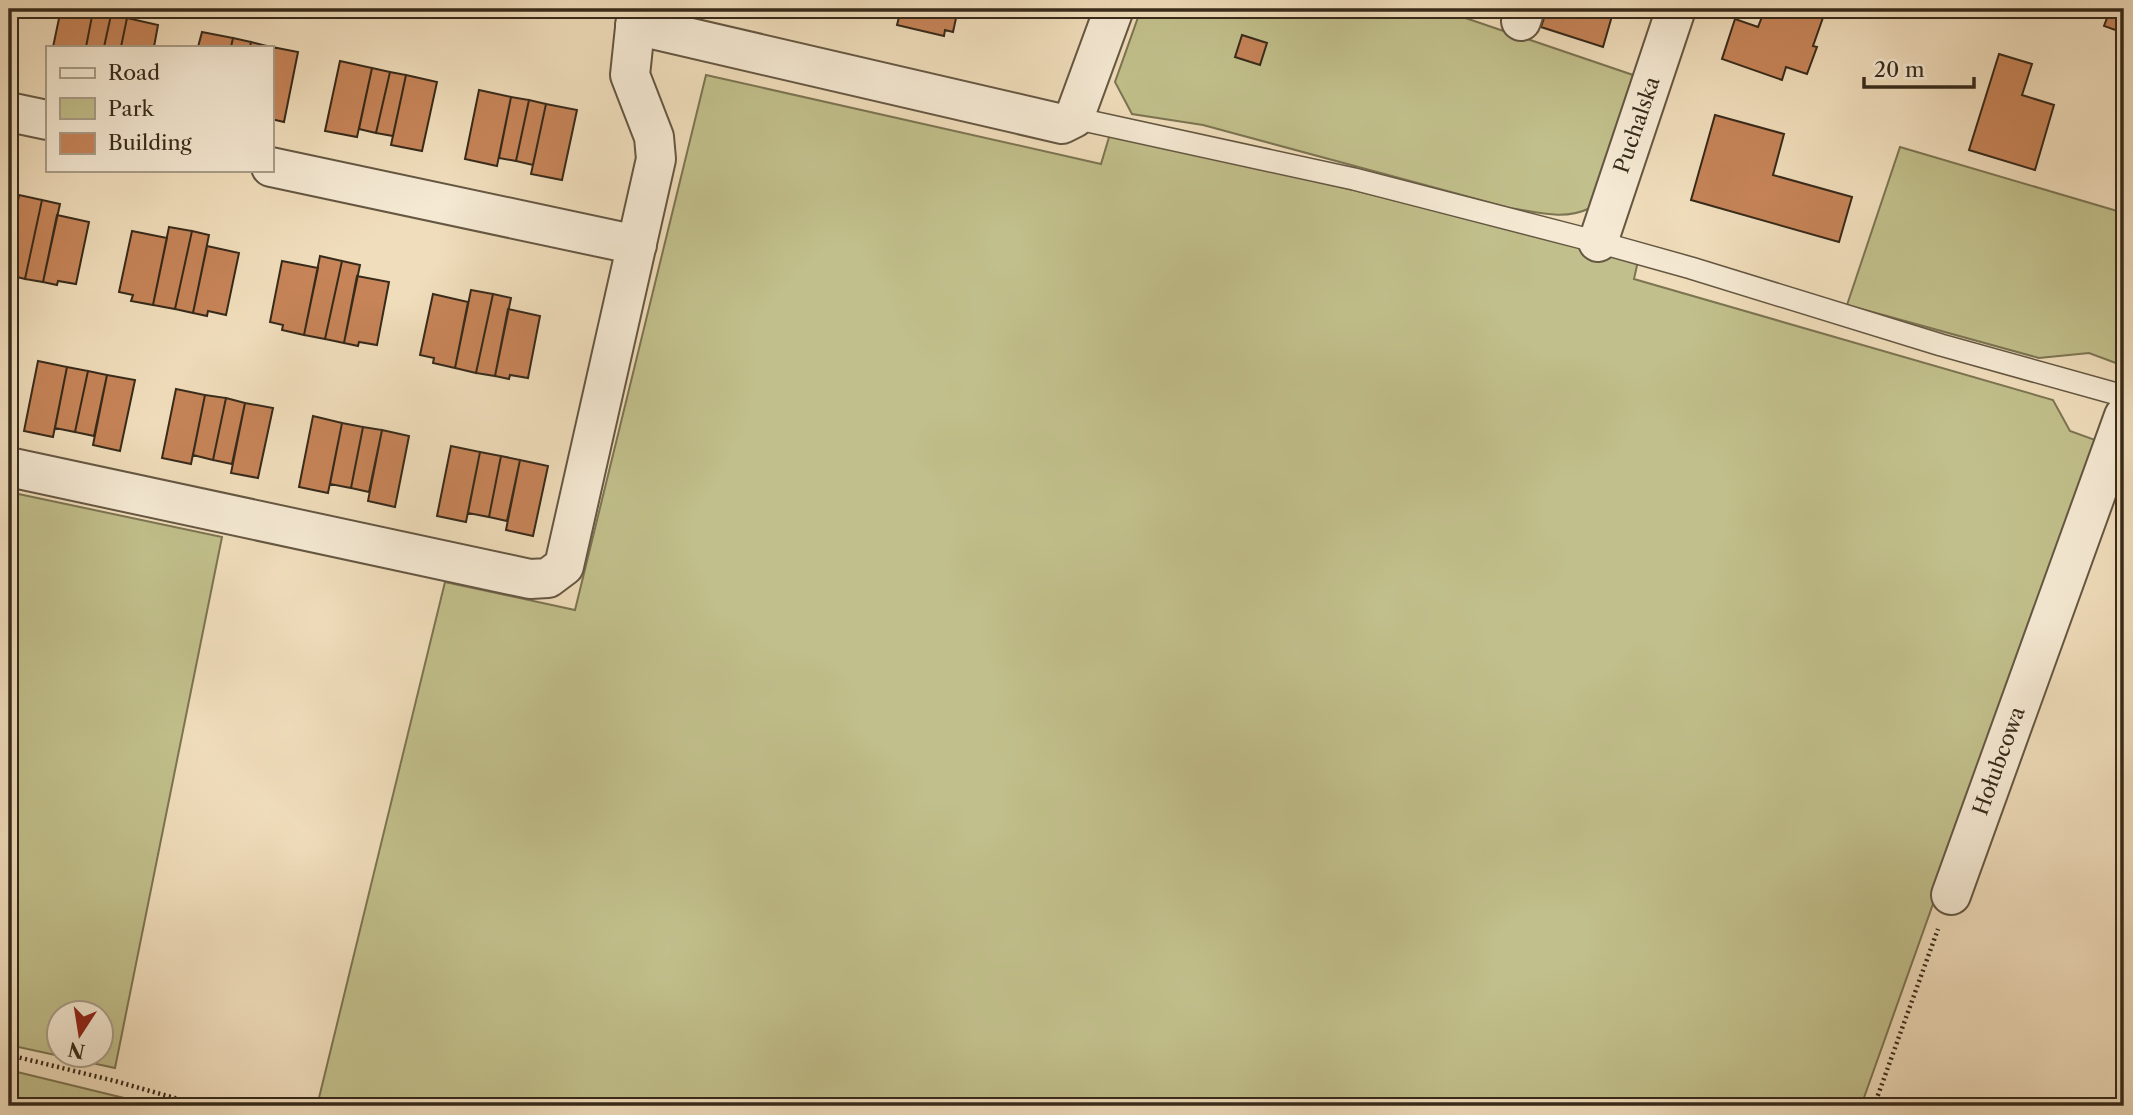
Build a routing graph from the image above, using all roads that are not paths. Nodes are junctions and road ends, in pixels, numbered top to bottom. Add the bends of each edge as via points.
1 (1114, 9) edge
2 (1676, 9) edge
3 (636, 17) edge
4 (9, 111) edge
5 (1074, 118) junction
6 (46, 120) edge
7 (273, 167) edge
8 (1598, 242) junction
9 (637, 245) junction
10 (2124, 396) edge
11 (2124, 416) edge
12 (9, 467) edge
13 (1951, 895) road end

1 - 5 street
2 - 8 street, Puchalska
3 - 5 street via 1055,123
3 - 9 street via 631,75 654,137 656,159
4 - 6 street
5 - 8 lane via 1354,179
7 - 9 street
8 - 10 lane
9 - 12 street via 564,566 548,579 530,579
11 - 13 street, Hołubcowa

